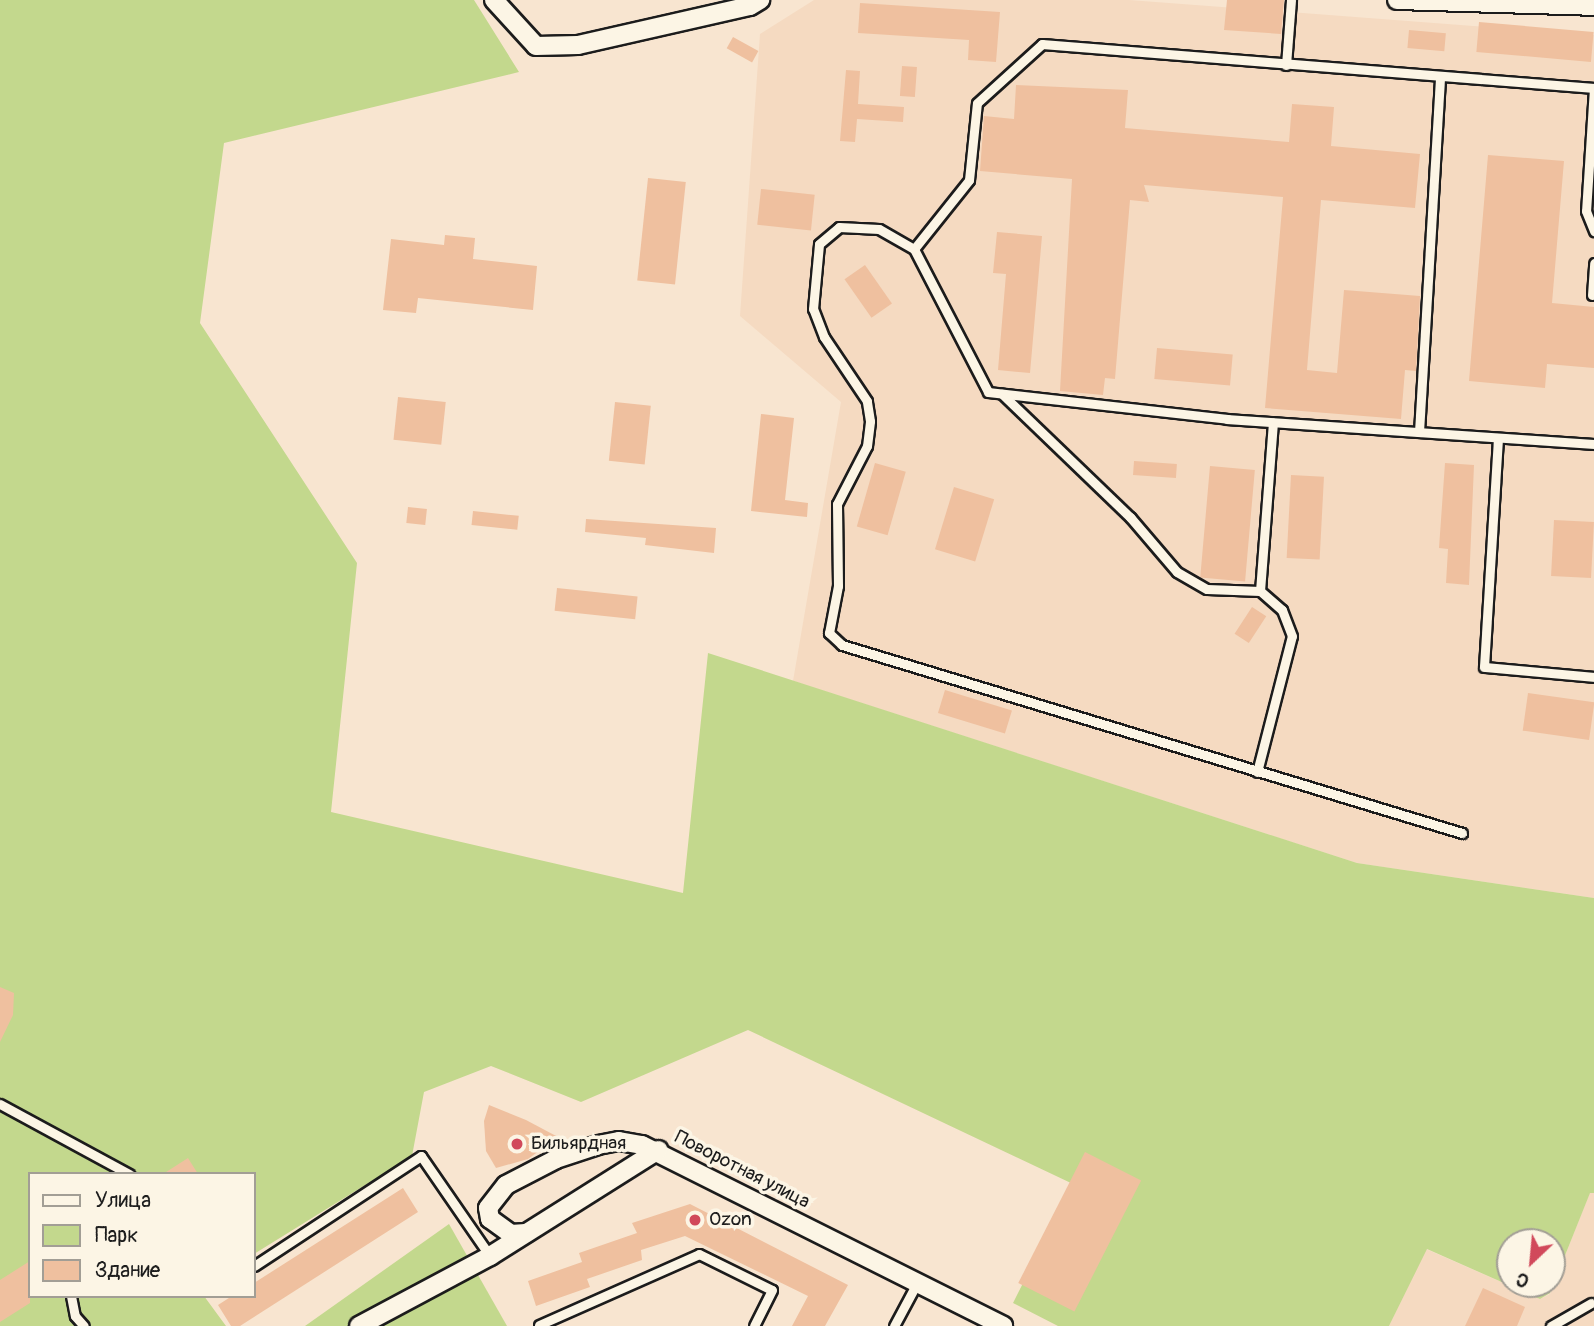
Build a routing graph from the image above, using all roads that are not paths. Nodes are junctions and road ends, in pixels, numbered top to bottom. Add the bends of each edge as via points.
1 (494, 0) edge
2 (760, 0) edge
3 (1292, 0) edge
4 (1397, 0) edge
5 (723, 6) edge
6 (1594, 6) edge
7 (1286, 65) junction
8 (1440, 78) junction
9 (1594, 88) edge
10 (1594, 231) edge
11 (914, 250) junction
12 (1594, 262) edge
13 (1592, 295) dead end
14 (1002, 394) junction
15 (1273, 422) junction
16 (1419, 432) junction
17 (1498, 438) junction
18 (1594, 444) edge
19 (1260, 591) junction
20 (1594, 677) edge
21 (1257, 772) junction
22 (1462, 833) dead end
23 (0, 1104) edge
24 (658, 1150) junction
25 (125, 1172) edge
26 (526, 1233) junction
27 (490, 1256) junction
28 (256, 1265) edge
29 (917, 1283) junction
30 (71, 1298) edge
31 (1591, 1303) dead end
32 (539, 1325) edge
33 (84, 1326) edge
34 (359, 1326) edge
35 (754, 1326) edge
36 (894, 1326) edge
37 (1003, 1326) edge
38 (1551, 1326) edge

1 - 5 street via 536,46 578,45
2 - 5 street
3 - 7 lane
4 - 6 street
7 - 8 lane
7 - 11 lane via 1042,44 977,103 969,180
8 - 9 lane
8 - 16 lane
9 - 10 lane via 1586,211
11 - 14 lane via 988,392
11 - 21 lane via 879,229 839,227 819,244 813,309 824,337 867,401 870,421 867,446 837,504 838,586 829,633 842,645 869,657
12 - 13 lane
14 - 15 lane
14 - 19 lane via 1130,517 1177,572 1207,589
15 - 16 lane
15 - 19 lane
16 - 17 lane
17 - 18 lane
17 - 20 lane via 1484,667
19 - 21 lane via 1282,610 1292,636
21 - 22 lane
23 - 25 lane
24 - 26 street, Поворотная улица
24 - 26 street via 619,1141 598,1145 556,1159 506,1185 488,1208 490,1219 511,1234
24 - 29 street, Поворотная улица
26 - 27 street, Поворотная улица
27 - 28 lane via 421,1156
27 - 34 street, Поворотная улица
29 - 36 lane
29 - 37 street, Поворотная улица
30 - 33 lane via 75,1315
31 - 38 lane
32 - 35 lane via 699,1254 772,1290

